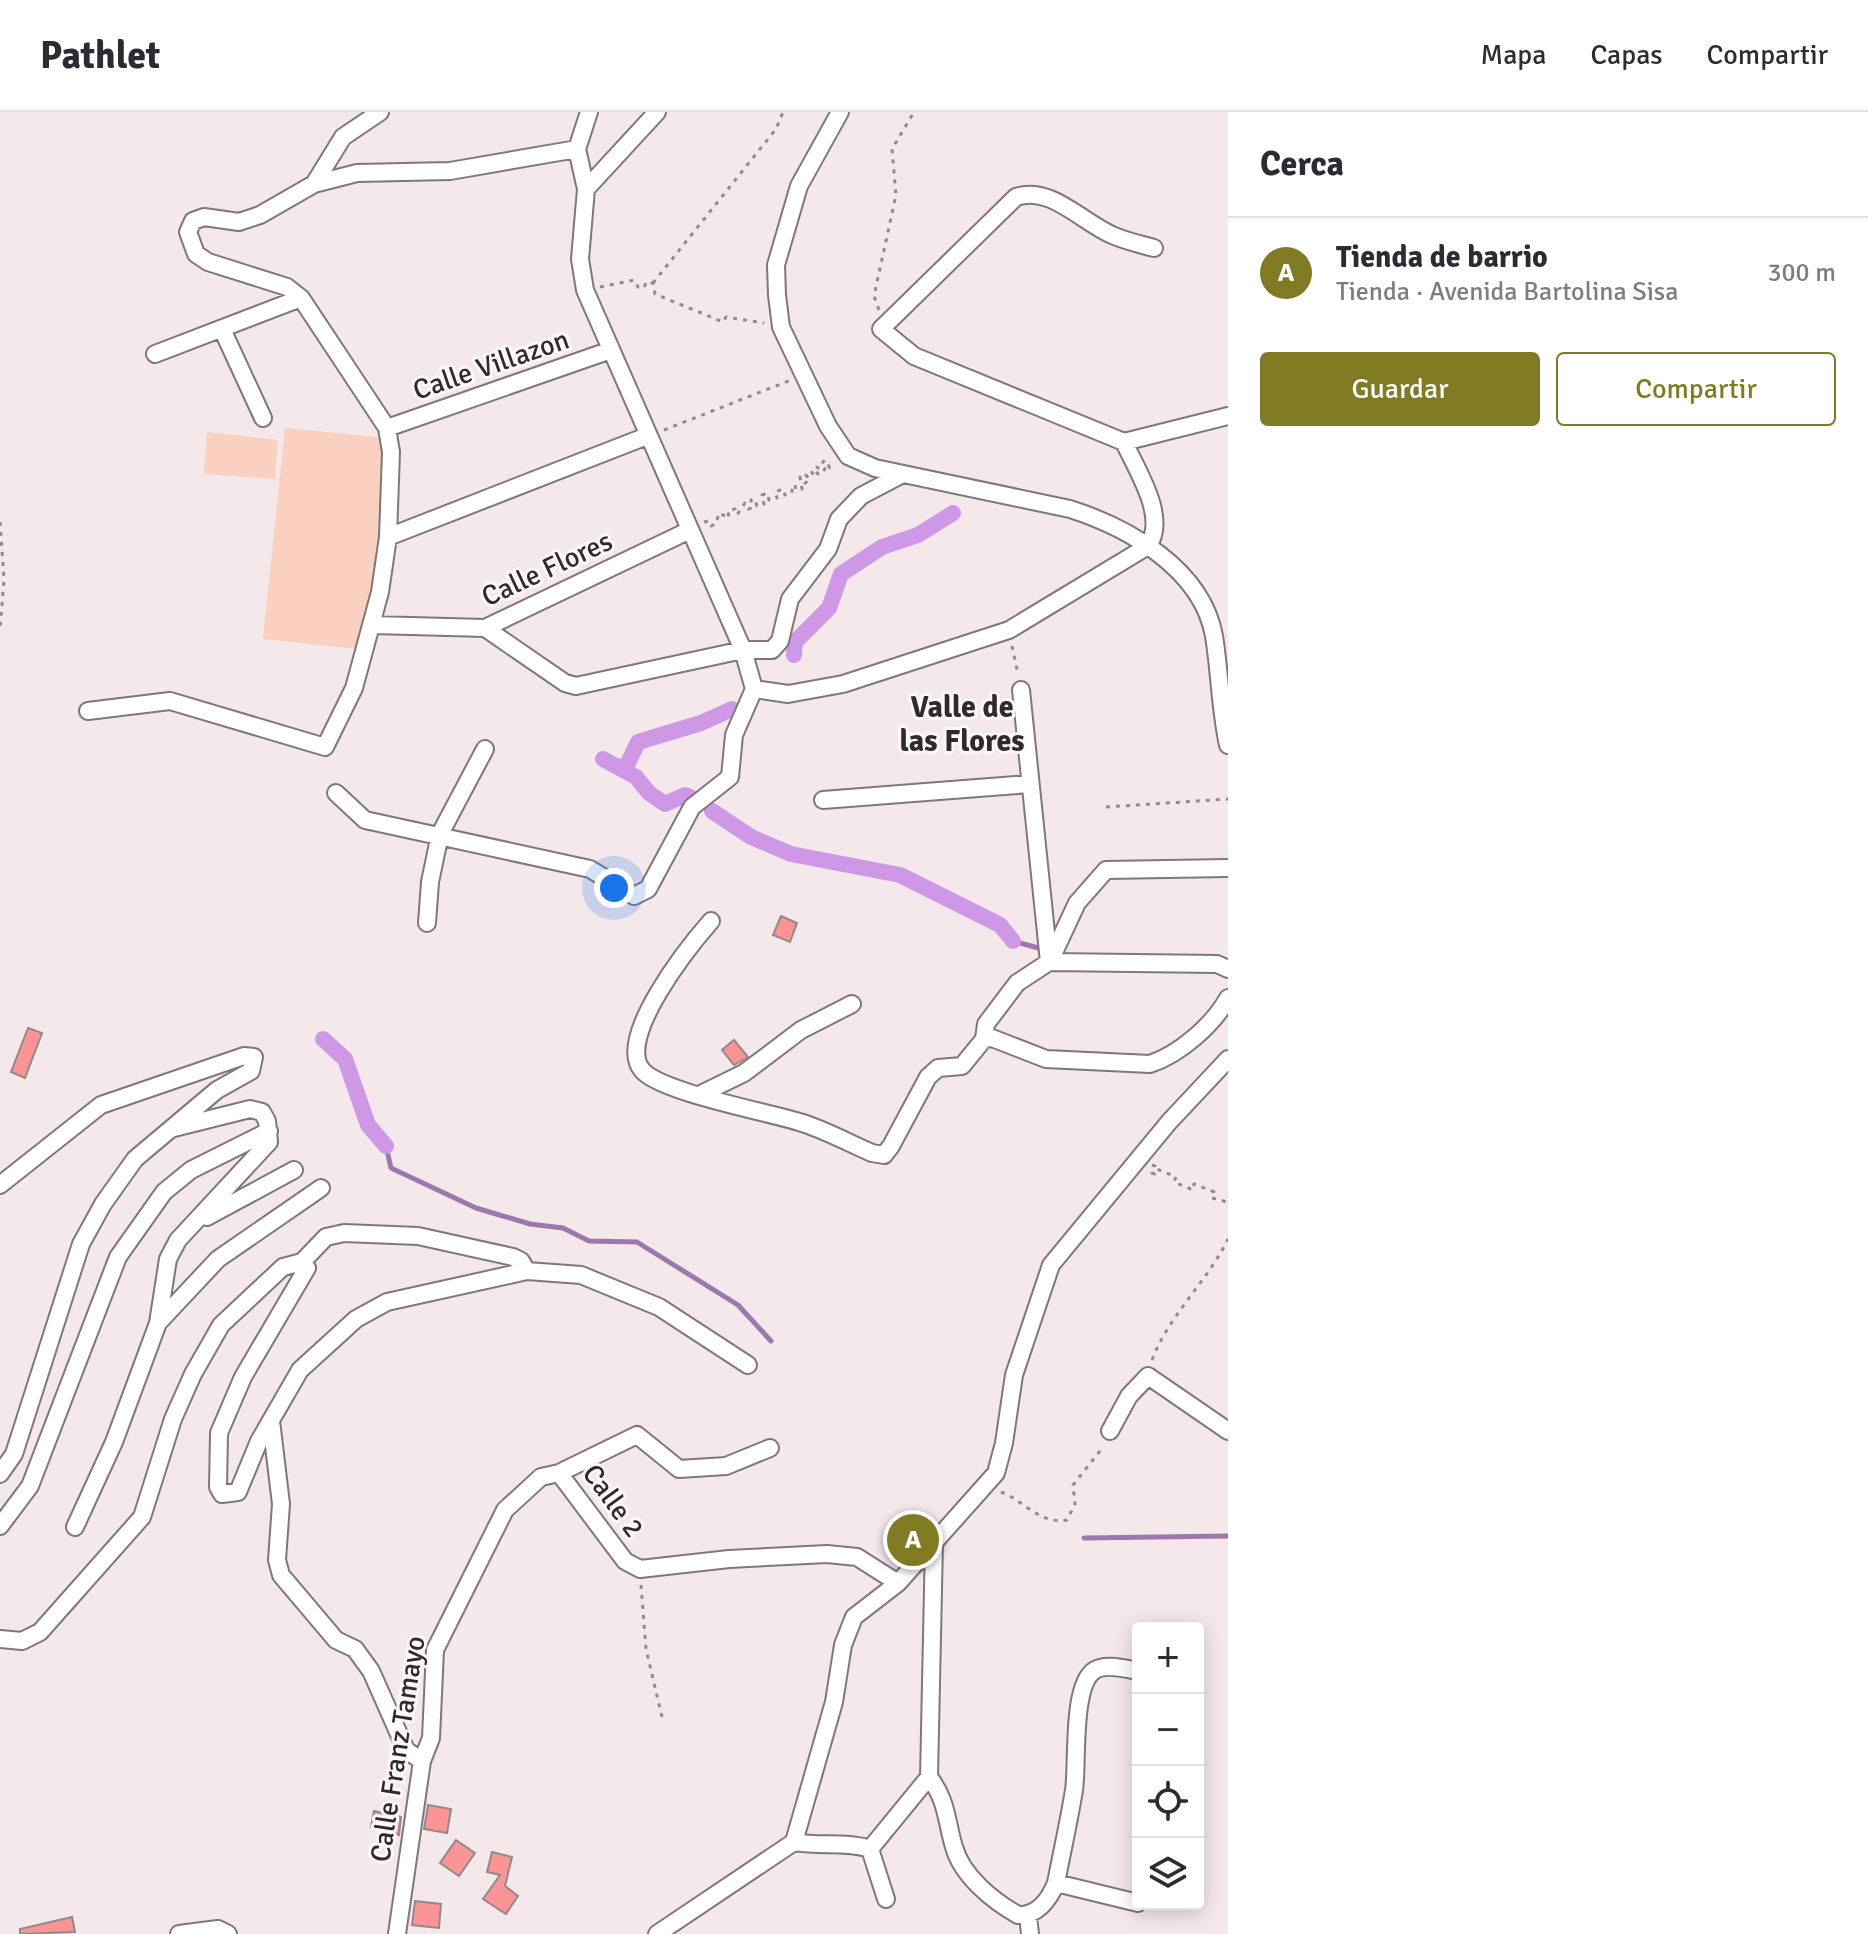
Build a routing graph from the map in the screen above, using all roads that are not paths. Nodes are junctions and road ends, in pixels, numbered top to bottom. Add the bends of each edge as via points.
1 (380, 112) edge
2 (589, 112) edge
3 (657, 112) edge
4 (840, 112) edge
5 (577, 149) junction
6 (314, 184) junction
7 (586, 189) junction
8 (1154, 248) dead end
9 (301, 298) junction
10 (222, 329) junction
11 (611, 350) junction
12 (155, 354) dead end
13 (1228, 416) edge
14 (263, 418) dead end
15 (387, 428) junction
16 (647, 436) junction
17 (1124, 442) junction
18 (901, 475) junction
19 (691, 533) junction
20 (388, 537) junction
21 (1148, 546) junction
22 (373, 625) junction
23 (485, 628) junction
24 (743, 650) junction
25 (754, 689) junction
26 (1021, 690) road end
27 (88, 711) dead end
28 (1228, 745) edge
29 (485, 749) dead end
30 (1029, 784) junction
31 (336, 793) dead end
32 (823, 800) dead end
33 (440, 834) junction
34 (1228, 868) edge
35 (711, 921) dead end
36 (427, 923) dead end
37 (1049, 962) junction
38 (1228, 969) edge
39 (1228, 998) edge
40 (852, 1004) dead end
41 (984, 1039) junction
42 (1228, 1059) edge
43 (699, 1095) junction
44 (169, 1130) junction
45 (269, 1131) junction
46 (294, 1170) dead end
47 (0, 1185) edge
48 (321, 1188) dead end
49 (192, 1226) junction
50 (302, 1262) junction
51 (527, 1271) junction
52 (158, 1323) junction
53 (748, 1365) dead end
54 (271, 1421) junction
55 (1110, 1431) road end
56 (1228, 1431) edge
57 (770, 1448) dead end
58 (559, 1473) junction
59 (0, 1474) edge
60 (0, 1526) edge
61 (75, 1527) dead end
62 (934, 1543) junction
63 (898, 1583) junction
64 (0, 1639) edge
65 (1132, 1670) edge
66 (422, 1761) junction
67 (929, 1777) junction
68 (794, 1842) junction
69 (870, 1849) junction
70 (1056, 1883) junction
71 (886, 1899) dead end
72 (1132, 1902) edge
73 (1028, 1916) junction
74 (179, 1934) edge
75 (228, 1934) edge
76 (397, 1934) edge
77 (657, 1934) edge
78 (1030, 1934) edge

1 - 6 street via 343,137
2 - 5 street
3 - 7 street
4 - 18 street via 799,186 784,229 776,265 781,327 848,456
5 - 6 street via 450,171 357,173
5 - 7 street
6 - 9 street via 260,215 239,222 204,217 193,221 188,232 196,254 208,262 287,287
7 - 11 street via 580,259 585,290
8 - 17 street via 1111,235 1028,192 1016,197 881,329 914,356
9 - 10 street
9 - 15 street
10 - 12 street
10 - 14 street
11 - 15 street, Calle Villazon
11 - 16 street
13 - 17 street
15 - 20 street
16 - 19 street
16 - 20 street
17 - 21 street via 1153,509 1156,528
18 - 21 street via 1070,509
18 - 24 street via 861,496 839,519 828,549 790,599 776,648
19 - 23 street, Calle Flores
19 - 24 street
20 - 22 street
21 - 25 street via 1009,630 843,684 788,694
21 - 28 street via 1200,595 1213,633
22 - 23 street, Calle Flores
22 - 27 street via 354,688 325,747 170,701
23 - 24 street via 576,686
24 - 25 street
25 - 33 street via 734,735 730,777 692,807 648,889 640,894 634,896 590,869
26 - 30 street
29 - 33 street
30 - 32 street
30 - 37 street
31 - 33 street via 365,820
33 - 36 street
34 - 37 street via 1106,870 1077,903
35 - 43 street via 653,999 638,1061 655,1078
37 - 38 street via 1217,964
37 - 41 street via 1017,983 986,1024
39 - 41 street via 1208,1024 1150,1064 1046,1059
40 - 43 street via 801,1030 744,1073
41 - 43 street via 962,1066 938,1068 928,1077 884,1155 803,1123
42 - 62 street via 1051,1265 1014,1375 996,1473
44 - 45 street via 250,1109 262,1112
44 - 47 street via 217,1090 251,1071 254,1057 101,1105
44 - 59 street via 135,1159 81,1244 14,1454
45 - 49 street via 261,1152
45 - 60 street via 191,1170 164,1192 118,1257 30,1486
46 - 49 street
48 - 52 street via 218,1259
49 - 52 street via 168,1259
50 - 51 street via 326,1237 375,1231 513,1257
50 - 54 street via 307,1268 243,1377 219,1433 222,1494 238,1492
50 - 64 street via 283,1267 221,1325 178,1408 151,1497 131,1533 40,1632 22,1641
51 - 53 street via 581,1275 659,1307
51 - 54 street via 387,1302 356,1319 300,1370
52 - 61 street via 114,1442
54 - 66 street via 281,1504 281,1575 336,1640 355,1649 371,1671 406,1750
55 - 56 street via 1129,1396 1148,1376
57 - 58 street, Calle 2 via 726,1466 679,1469 637,1435
58 - 63 street, Calle 2 via 625,1561 640,1569 827,1554 857,1557
58 - 66 street, Calle Franz Tamayo via 541,1477 505,1510 443,1629 431,1681 431,1738
62 - 63 street
62 - 67 street
63 - 68 street via 854,1617
65 - 70 street via 1105,1667 1086,1679 1076,1731 1075,1787
66 - 76 street, Calle Franz Tamayo
67 - 69 street
67 - 73 street via 947,1807 953,1846 966,1872 1004,1907
68 - 69 street
68 - 77 street
69 - 71 street
70 - 72 street
70 - 73 street via 1050,1898
73 - 78 street
74 - 75 street via 218,1929

